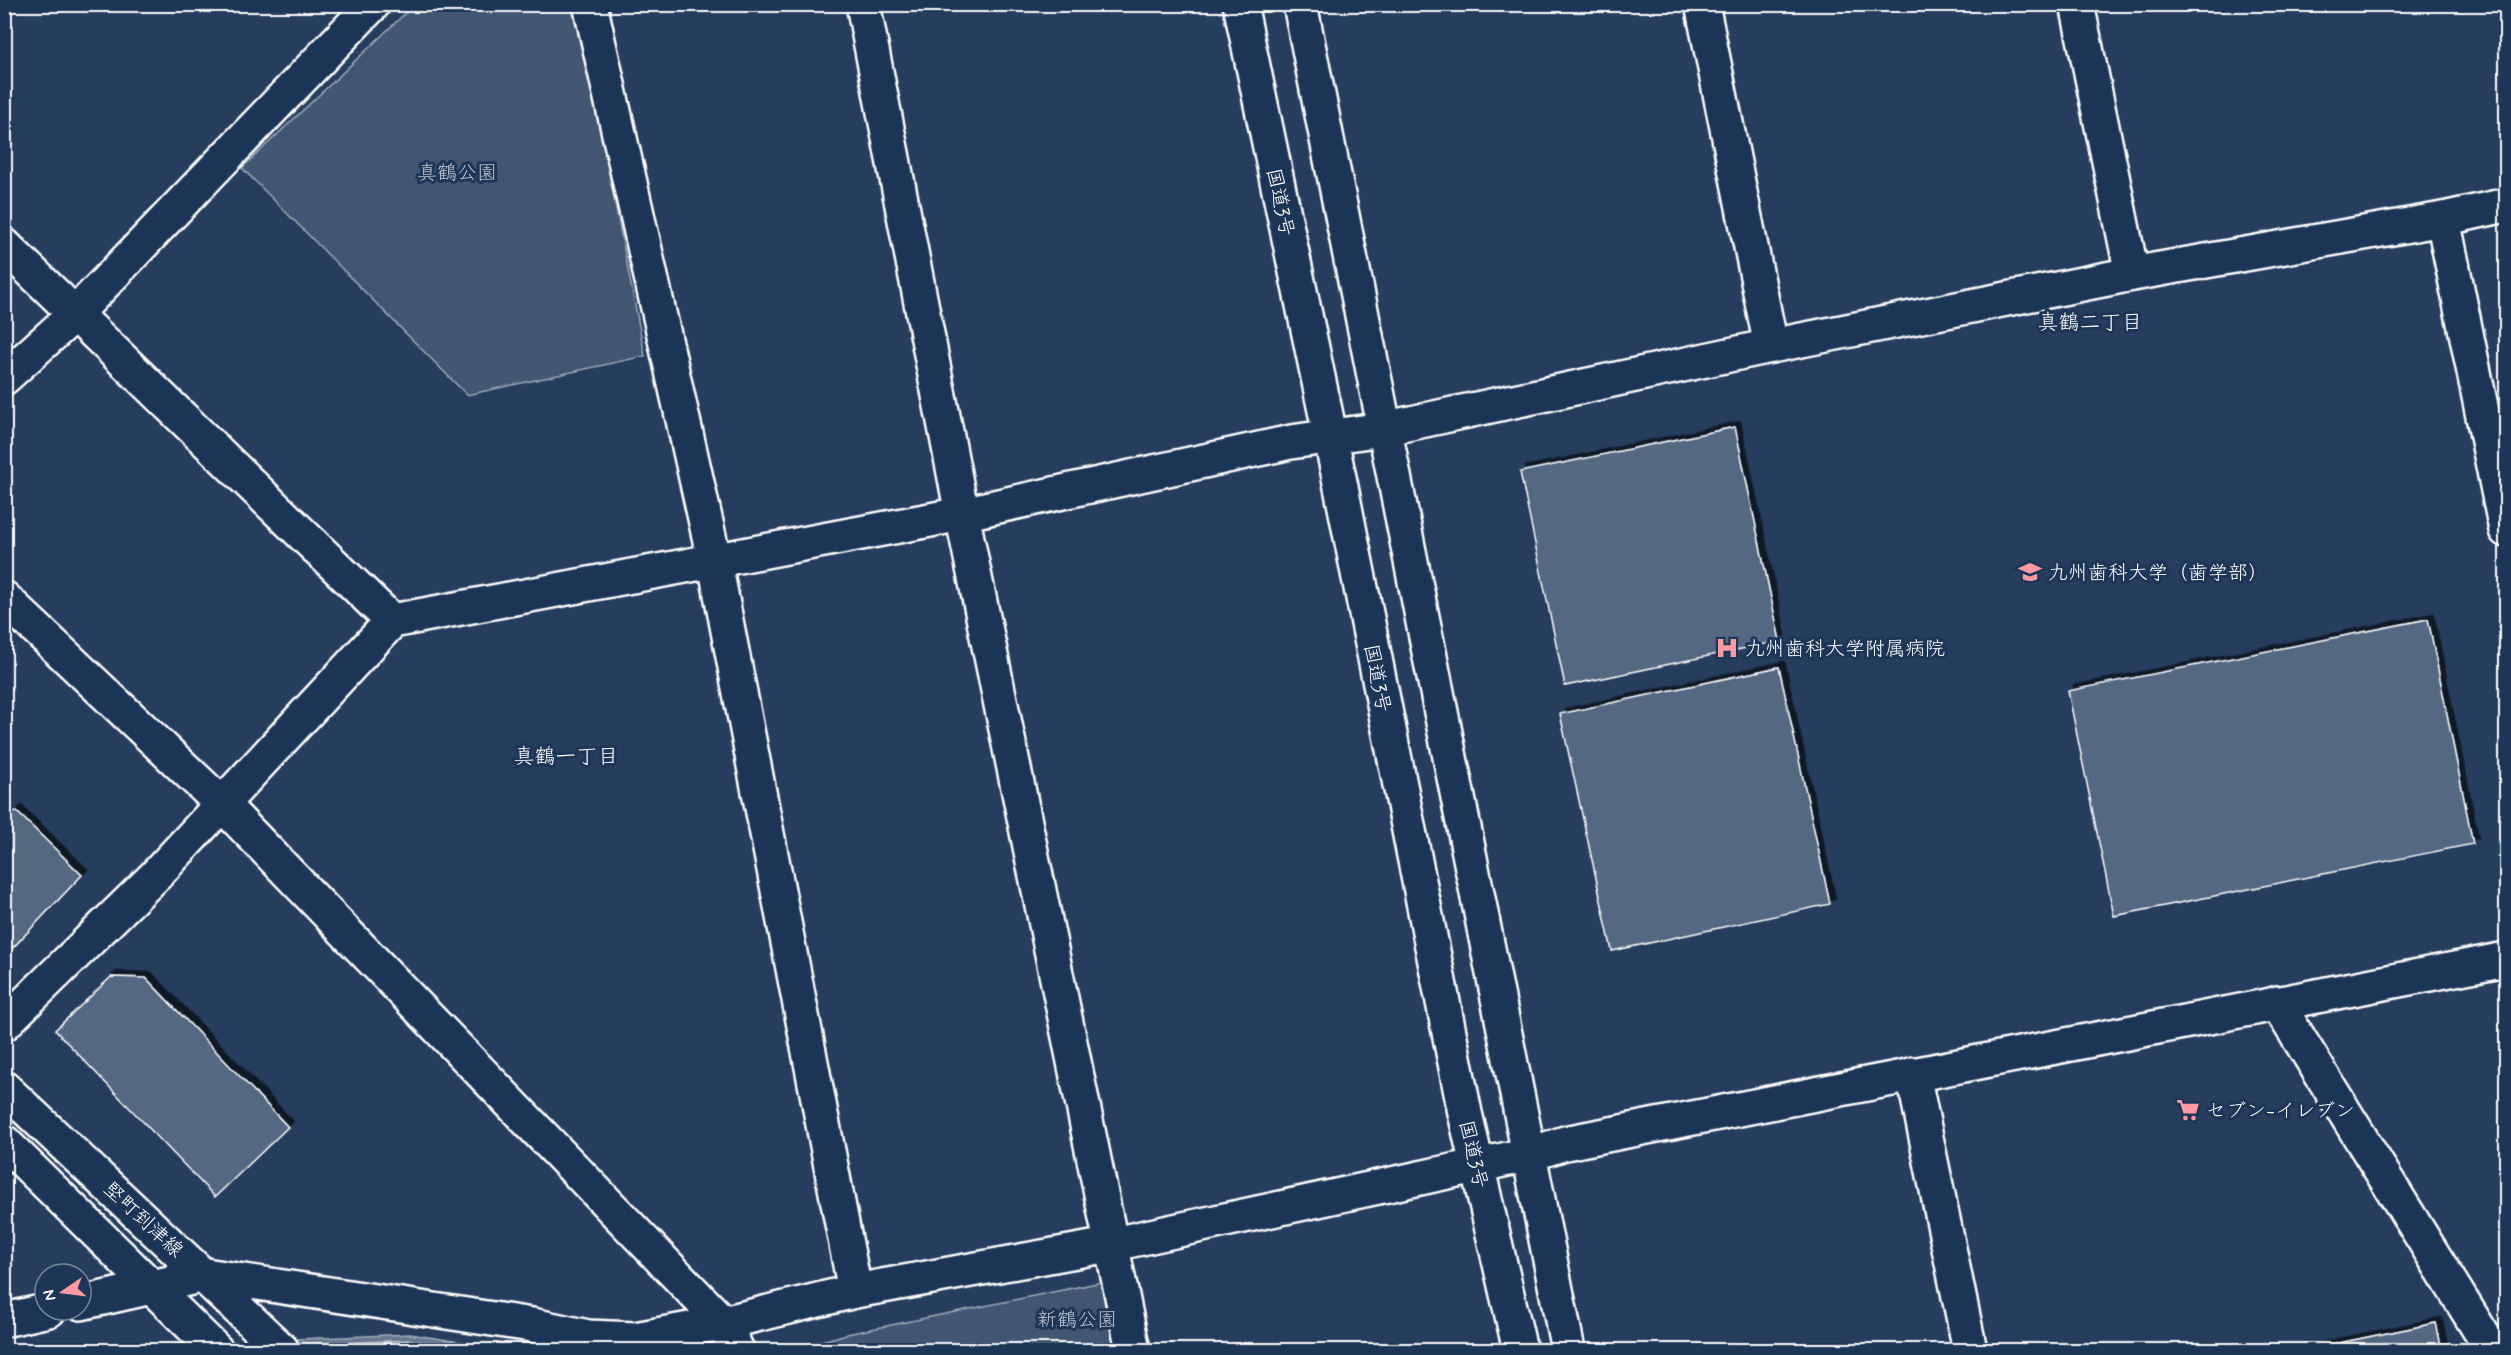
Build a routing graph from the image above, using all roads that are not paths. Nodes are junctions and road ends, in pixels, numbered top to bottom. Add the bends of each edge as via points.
1 (373, 4) edge
2 (590, 4) edge
3 (863, 4) edge
4 (1240, 4) edge
5 (1300, 4) edge
6 (1702, 4) edge
7 (2078, 4) edge
8 (2506, 205) edge
9 (2443, 219) junction
10 (4, 245) edge
11 (2132, 274) junction
12 (74, 315) junction
13 (1771, 346) junction
14 (4, 378) edge
15 (1383, 429) junction
16 (1328, 437) junction
17 (962, 514) junction
18 (2506, 531) edge
19 (715, 562) junction
20 (4, 598) edge
21 (392, 621) junction
22 (222, 804) junction
23 (2506, 959) edge
24 (2277, 1003) junction
25 (4, 1024) edge
26 (1913, 1074) junction
27 (4, 1088) edge
28 (4, 1142) edge
29 (1531, 1154) junction
30 (1477, 1164) junction
31 (1109, 1245) junction
32 (205, 1275) junction
33 (151, 1287) junction
34 (855, 1291) junction
35 (93, 1300) edge
36 (33, 1314) edge
37 (4, 1320) edge
38 (730, 1336) edge
39 (216, 1350) edge
40 (282, 1350) edge
41 (1133, 1350) edge
42 (1520, 1350) edge
43 (1568, 1350) edge
44 (1970, 1350) edge
45 (2492, 1350) edge

1 - 12 main road
2 - 19 main road
3 - 17 main road
4 - 16 main road, 国道3号
5 - 15 main road
6 - 13 main road
7 - 11 main road
8 - 9 main road
9 - 11 main road
9 - 18 main road
10 - 12 main road
11 - 13 main road
12 - 14 main road
12 - 21 main road
13 - 15 main road
15 - 16 main road
15 - 29 main road
16 - 17 main road
16 - 30 main road, 国道3号
17 - 19 main road
17 - 31 main road
19 - 21 main road
19 - 34 main road
20 - 22 main road
21 - 22 main road
22 - 25 main road via 155,876
22 - 38 main road
23 - 24 main road
24 - 26 main road
24 - 45 main road
26 - 29 main road via 1576,1141
26 - 44 main road
27 - 32 main road, 堅町到津線
28 - 33 main road
29 - 30 main road
29 - 43 main road
30 - 31 main road
30 - 42 main road, 国道3号
31 - 34 main road
31 - 41 main road
32 - 33 main road
32 - 38 main road via 588,1337
32 - 40 main road, 堅町到津線
33 - 35 main road
33 - 39 main road
34 - 38 main road
36 - 37 main road

